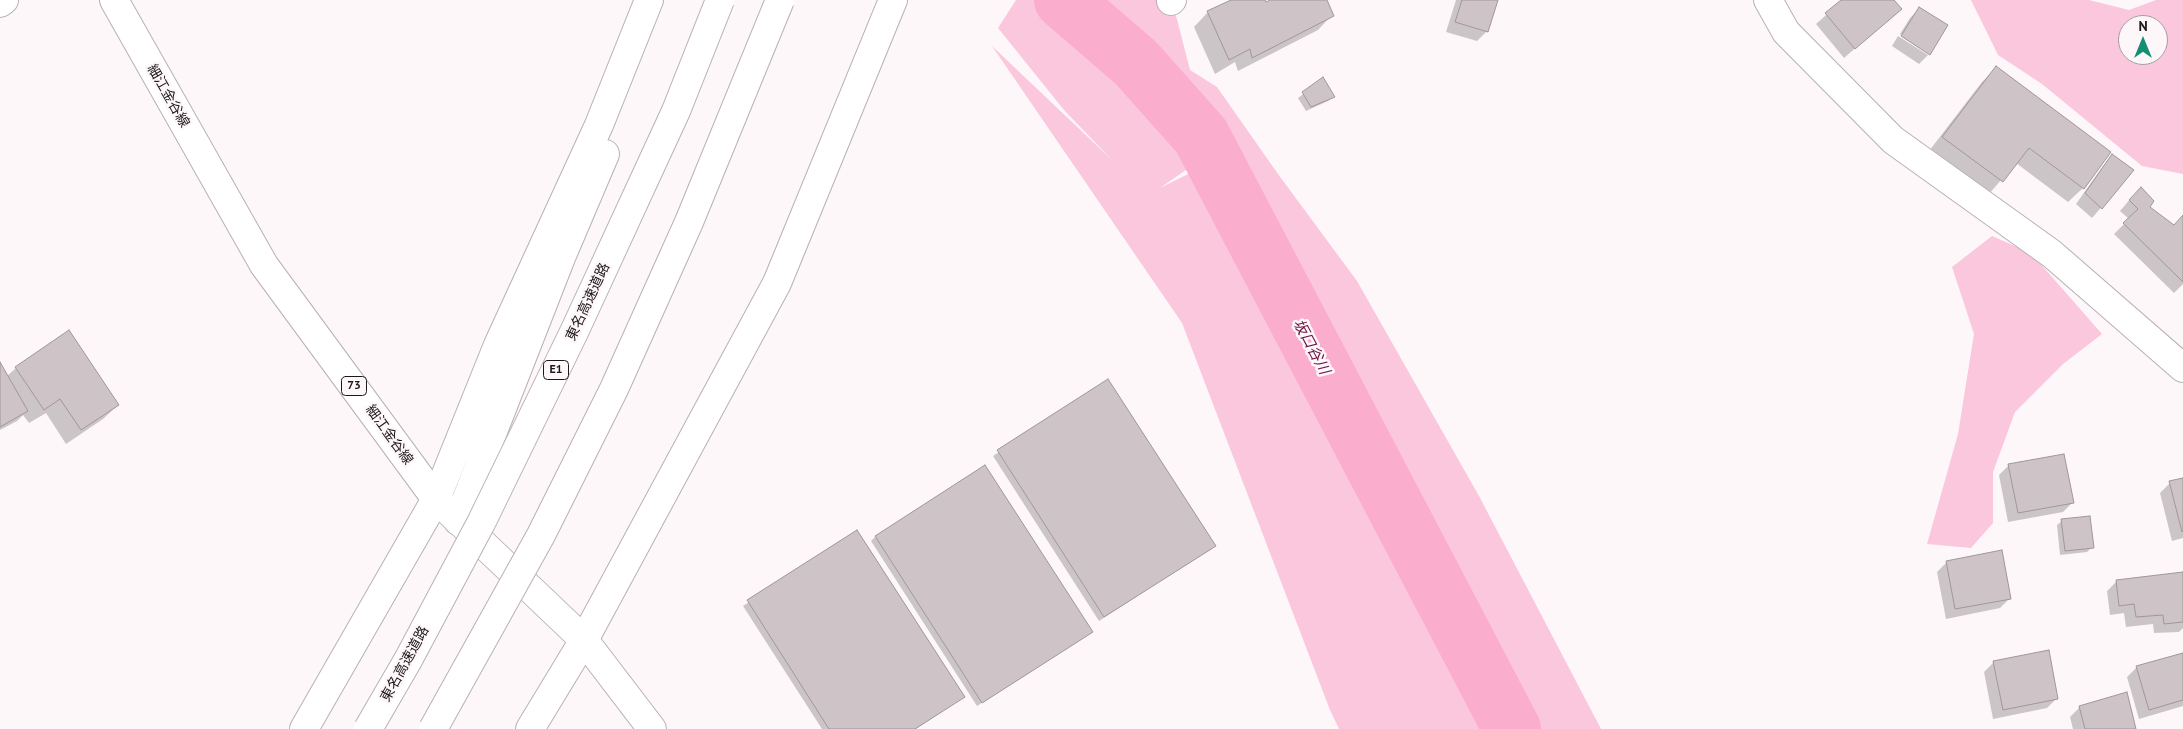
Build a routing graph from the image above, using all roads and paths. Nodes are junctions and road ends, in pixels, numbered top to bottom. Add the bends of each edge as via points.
1 (4, 0) edge
2 (114, 0) edge
3 (649, 0) edge
4 (669, 0) edge
5 (720, 0) edge
6 (780, 0) edge
7 (893, 0) edge
8 (1768, 0) edge
9 (0, 3) edge
10 (2183, 368) edge
11 (436, 499) junction
12 (458, 521) junction
13 (584, 640) junction
14 (304, 729) edge
15 (368, 729) edge
16 (433, 729) edge
17 (530, 729) edge
18 (652, 729) edge

1 - 9 main road
2 - 11 main road, 細江金谷線 / 73 via 264,265
3 - 11 main road via 599,124 498,345
4 - 12 main road via 562,255
5 - 15 main road, 東名高速道路 / E1, bridge via 676,111 575,330 481,522
6 - 16 main road, bridge via 689,222 614,389 541,535
7 - 13 main road via 777,283
8 - 10 main road via 1786,32 1893,140 2052,254
11 - 12 main road, 細江金谷線 / 73
11 - 14 main road
12 - 13 main road, 細江金谷線 / 73
13 - 17 main road
13 - 18 main road, 細江金谷線 / 73

